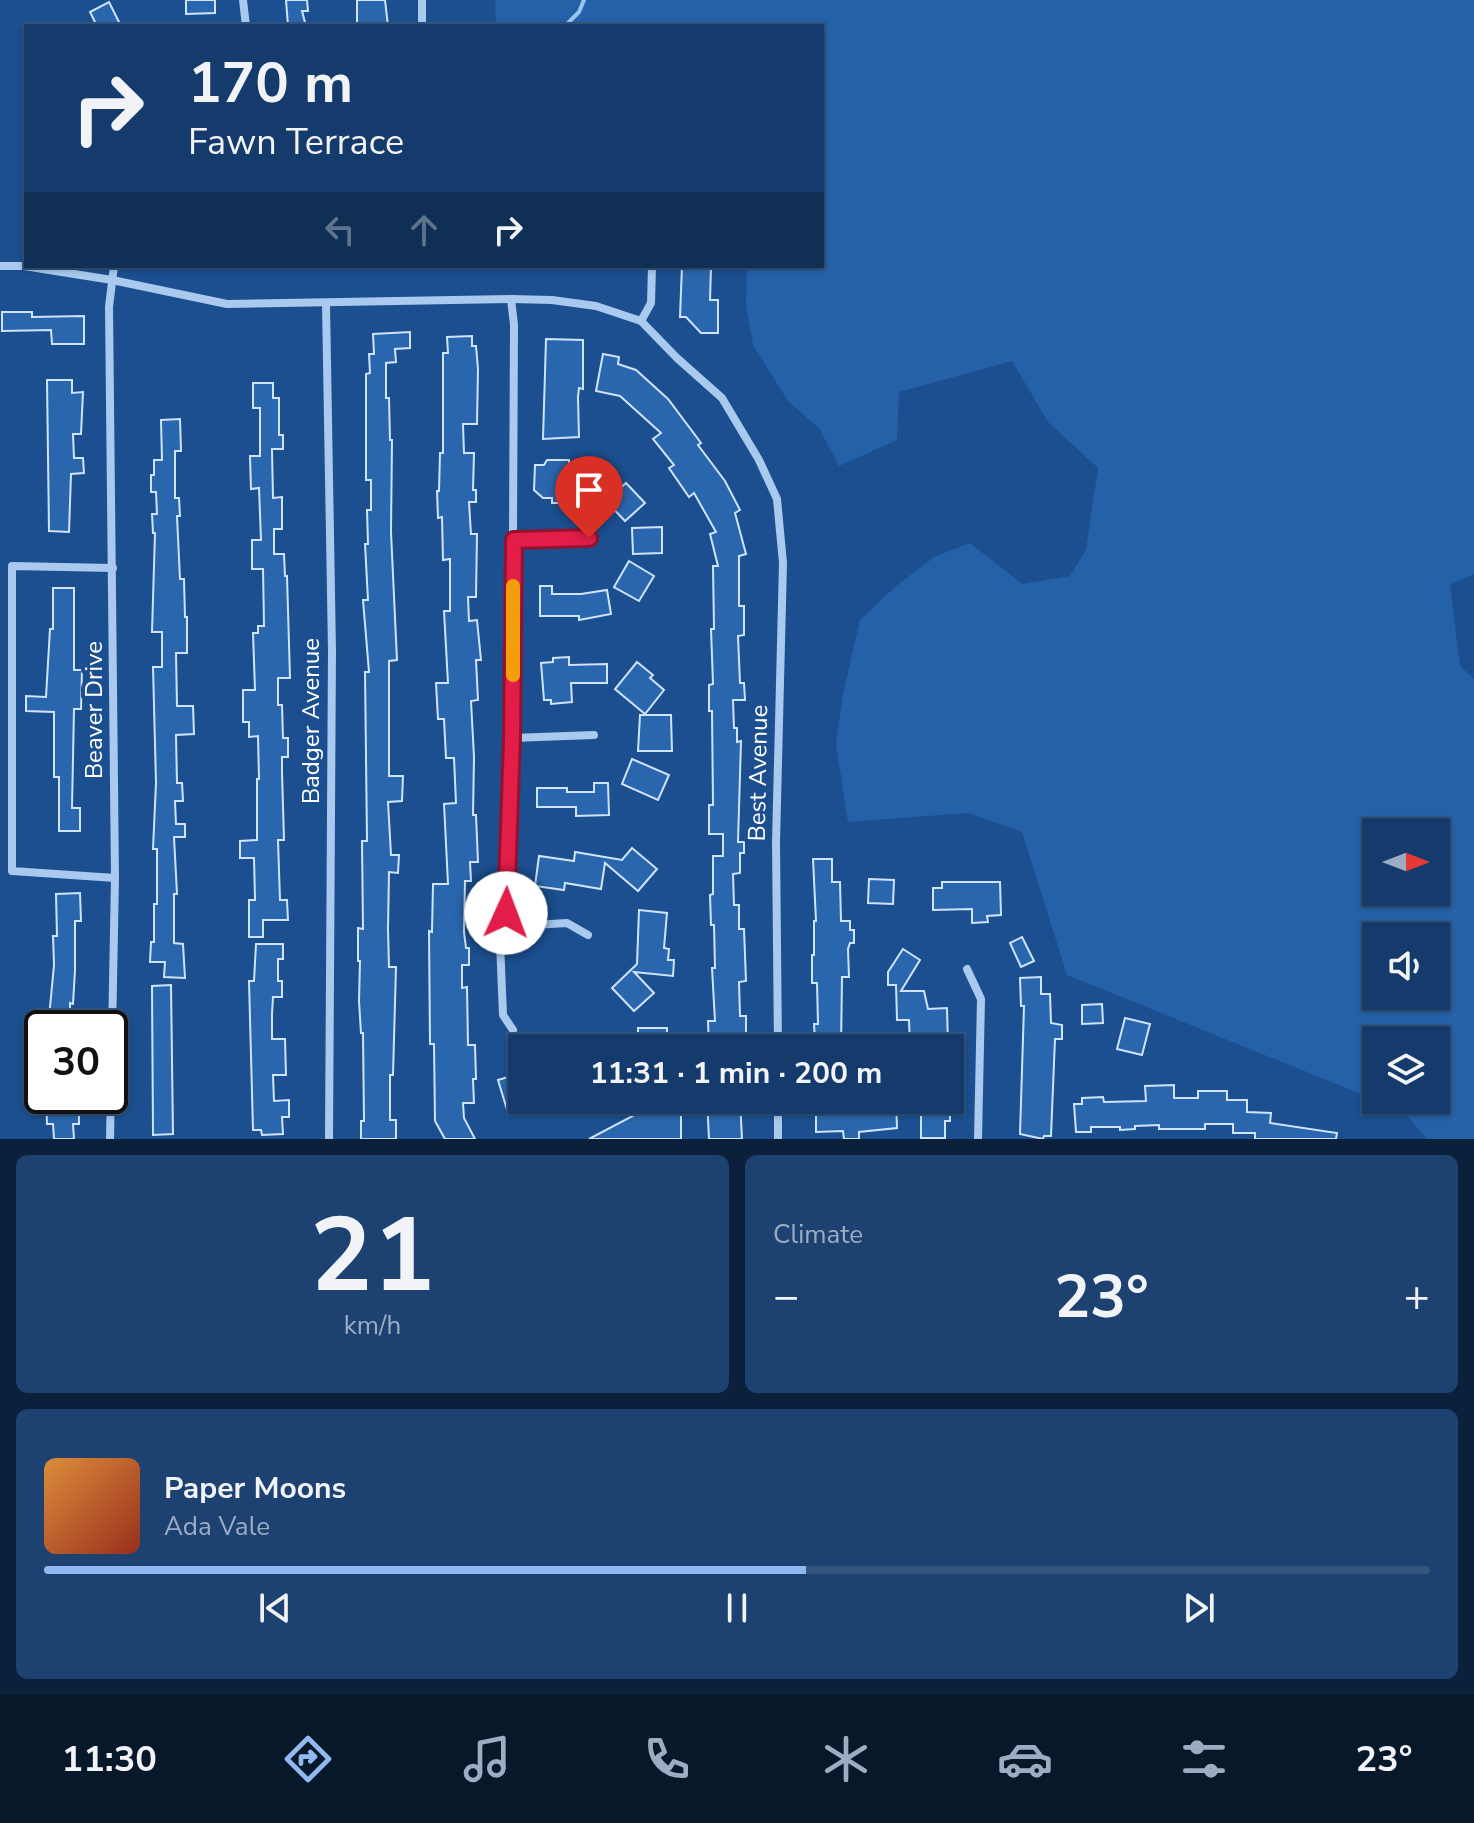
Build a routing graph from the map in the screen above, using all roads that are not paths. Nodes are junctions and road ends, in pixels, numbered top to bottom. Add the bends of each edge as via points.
1 (243, 0) edge
2 (422, 0) edge
3 (246, 24) edge
4 (422, 24) edge
5 (0, 266) edge
6 (24, 266) edge
7 (37, 268) edge
8 (114, 268) edge
9 (652, 268) edge
10 (112, 280) junction
11 (511, 299) junction
12 (326, 304) junction
13 (641, 321) junction
14 (589, 538) dead end
15 (514, 540) junction
16 (113, 568) junction
17 (594, 735) dead end
18 (512, 738) junction
19 (115, 878) junction
20 (501, 927) junction
21 (588, 935) dead end
22 (967, 969) dead end
23 (513, 1030) dead end
24 (778, 1034) edge
25 (778, 1114) edge
26 (110, 1139) edge
27 (329, 1139) edge
28 (778, 1139) edge
29 (978, 1139) edge

1 - 3 street
2 - 4 street
5 - 6 street
7 - 10 street
8 - 10 street, Beaver Drive
9 - 13 street via 651,303
10 - 12 street via 227,304
10 - 16 street, Beaver Drive
11 - 12 street
11 - 13 street via 596,306
11 - 15 street
12 - 27 street, Badger Avenue via 332,651
13 - 24 street, Best Avenue via 722,398 777,499 783,563
14 - 15 street
15 - 18 street
16 - 19 street, Beaver Drive
16 - 19 street via 12,566 12,871
17 - 18 street
18 - 20 street via 506,913
19 - 26 street, Beaver Drive
20 - 21 street via 567,923
20 - 23 street via 503,1015
22 - 29 street via 981,999
25 - 28 street

